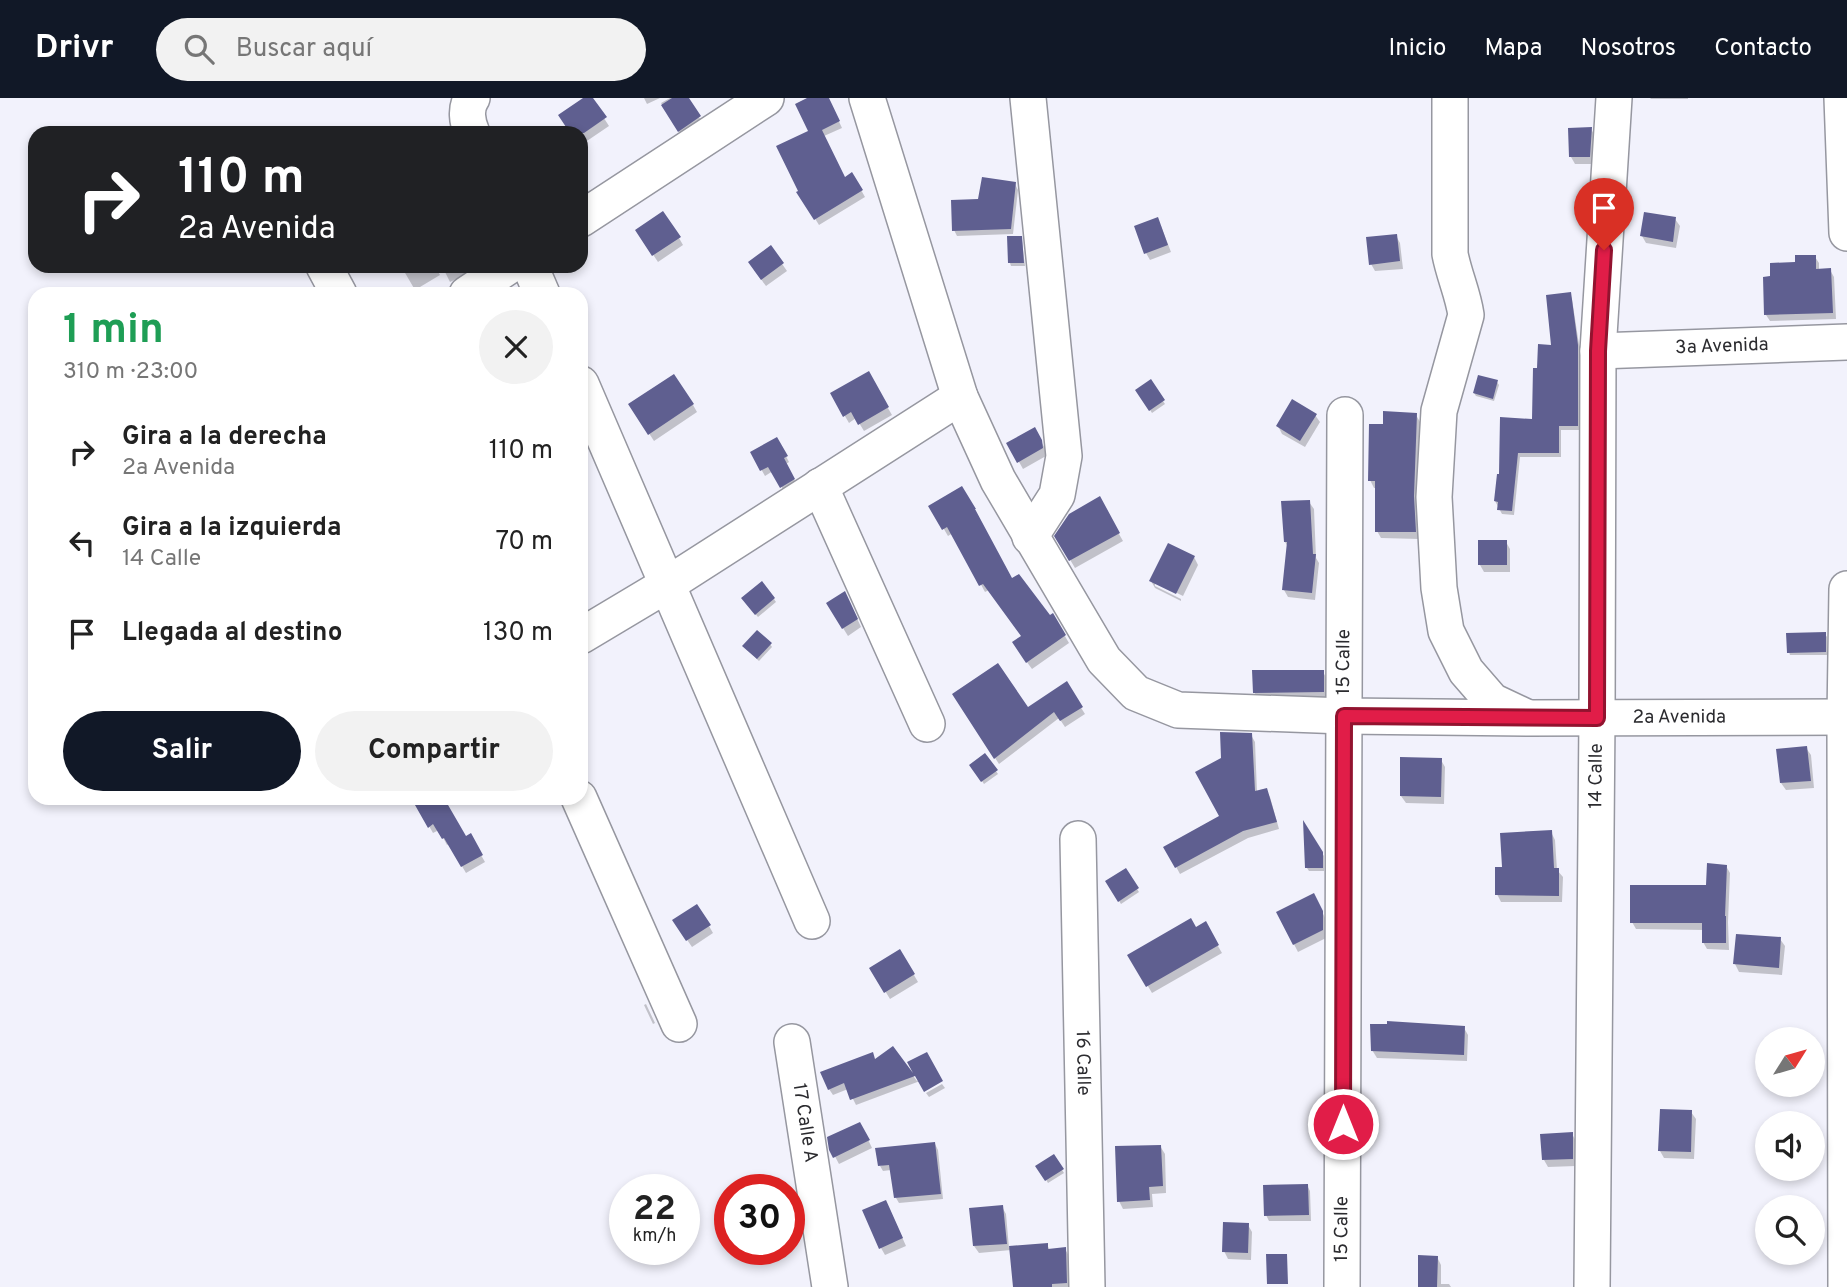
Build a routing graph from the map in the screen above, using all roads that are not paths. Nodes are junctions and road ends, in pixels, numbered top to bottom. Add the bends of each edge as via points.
1 (472, 98) edge
2 (766, 98) edge
3 (867, 98) edge
4 (1028, 98) edge
5 (1450, 98) edge
6 (1614, 98) edge
7 (1842, 98) edge
8 (469, 126) edge
9 (588, 214) edge
10 (1847, 233) edge
11 (498, 273) edge
12 (478, 287) edge
13 (1847, 342) edge
14 (1598, 351) junction
15 (960, 397) junction
16 (588, 400) edge
17 (1345, 415) dead end
18 (820, 486) junction
19 (1030, 537) junction
20 (668, 584) junction
21 (1847, 589) edge
22 (588, 632) edge
23 (1344, 716) junction
24 (1846, 717) edge
25 (1527, 718) junction
26 (1597, 718) junction
27 (927, 724) dead end
28 (582, 805) edge
29 (1078, 839) dead end
30 (812, 921) dead end
31 (679, 1024) dead end
32 (792, 1042) dead end
33 (830, 1287) edge
34 (1087, 1287) edge
35 (1342, 1287) edge
36 (1592, 1287) edge
37 (1846, 1287) edge

1 - 8 street
2 - 9 street
3 - 15 street
4 - 19 street via 1064,456 1057,495
5 - 25 street via 1451,254 1466,315 1439,411 1434,496 1439,588 1446,631 1466,671 1492,701
6 - 14 street, 14 Calle
7 - 10 street
11 - 12 street
13 - 14 street, 3a Avenida
14 - 26 street, 14 Calle
15 - 18 street
15 - 19 street
16 - 20 street
17 - 23 street, 15 Calle
18 - 20 street
18 - 27 street
19 - 23 street, 2a Avenida via 1104,660 1136,692 1178,710
20 - 22 street
20 - 30 street
21 - 24 street
23 - 25 street, 2a Avenida
23 - 35 street, 15 Calle
24 - 26 street, 2a Avenida
24 - 37 street
25 - 26 street, 2a Avenida
26 - 36 street, 14 Calle
28 - 31 street
29 - 34 street, 16 Calle
32 - 33 street, 17 Calle A

